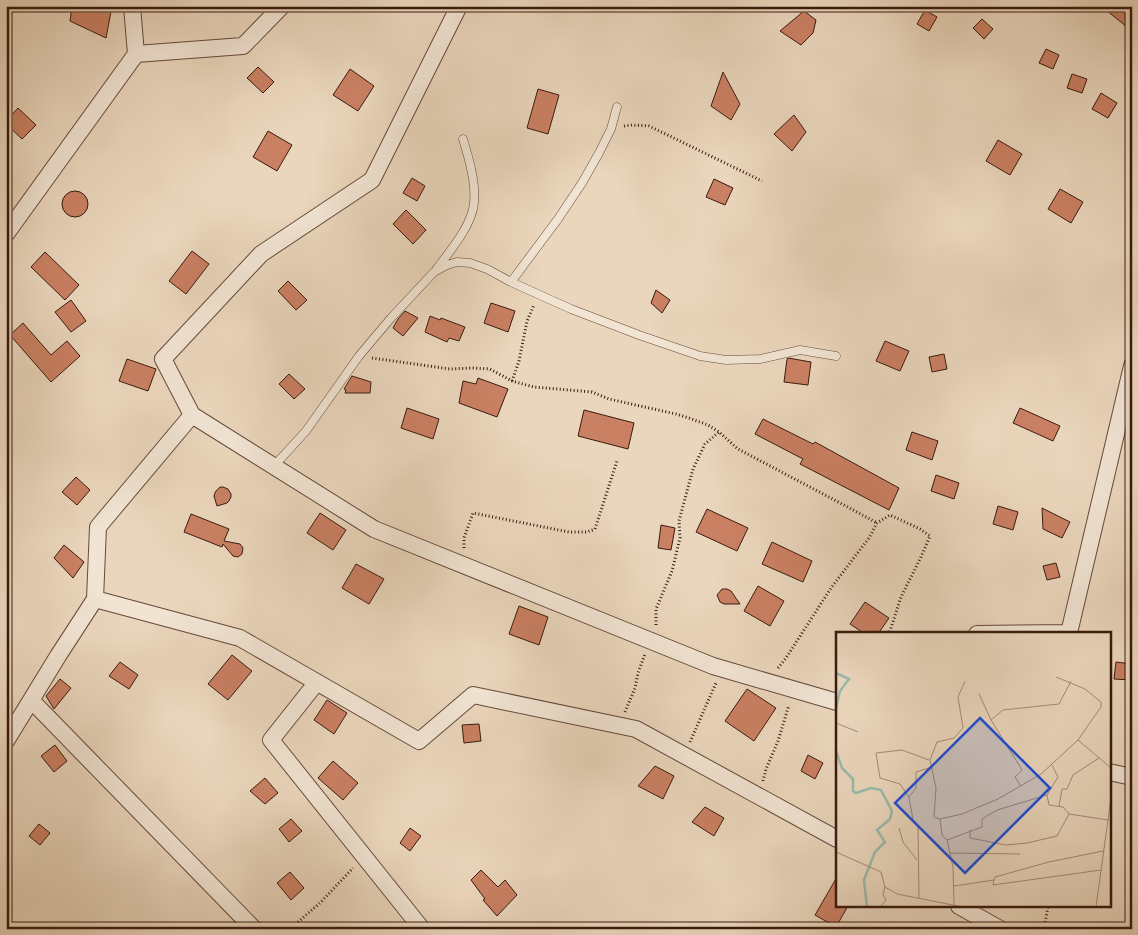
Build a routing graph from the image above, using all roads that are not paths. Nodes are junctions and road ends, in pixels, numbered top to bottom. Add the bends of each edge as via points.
1 (132, 6) edge
2 (282, 6) edge
3 (459, 6) edge
4 (136, 54) junction
5 (617, 107) dead end
6 (463, 139) dead end
7 (6, 234) edge
8 (434, 272) junction
9 (511, 282) junction
10 (836, 356) dead end
11 (1132, 366) edge
12 (192, 415) junction
13 (274, 466) junction
14 (95, 599) junction
15 (1069, 632) edge
16 (317, 682) junction
17 (31, 700) junction
18 (836, 702) edge
19 (6, 741) edge
20 (1110, 772) edge
21 (1132, 777) edge
22 (836, 838) edge
23 (963, 908) edge
24 (254, 929) edge
25 (422, 929) edge
26 (1000, 929) edge

1 - 4 street
2 - 4 street via 243,46
3 - 12 street via 372,180 261,254 163,359
4 - 7 street
5 - 9 lane via 611,129 582,183
6 - 8 lane via 471,171 474,204 461,236
8 - 9 lane via 447,264 470,263
8 - 13 lane via 359,356 306,431
9 - 10 lane via 579,312 700,356 726,360 760,359 800,350
11 - 15 street
12 - 13 street
12 - 14 street via 98,527
13 - 18 street via 374,530 713,666
14 - 16 street via 240,638
14 - 17 street
16 - 22 street via 419,741 473,695 636,730
16 - 25 street via 271,740
17 - 19 street
17 - 24 street
20 - 21 street
23 - 26 street

